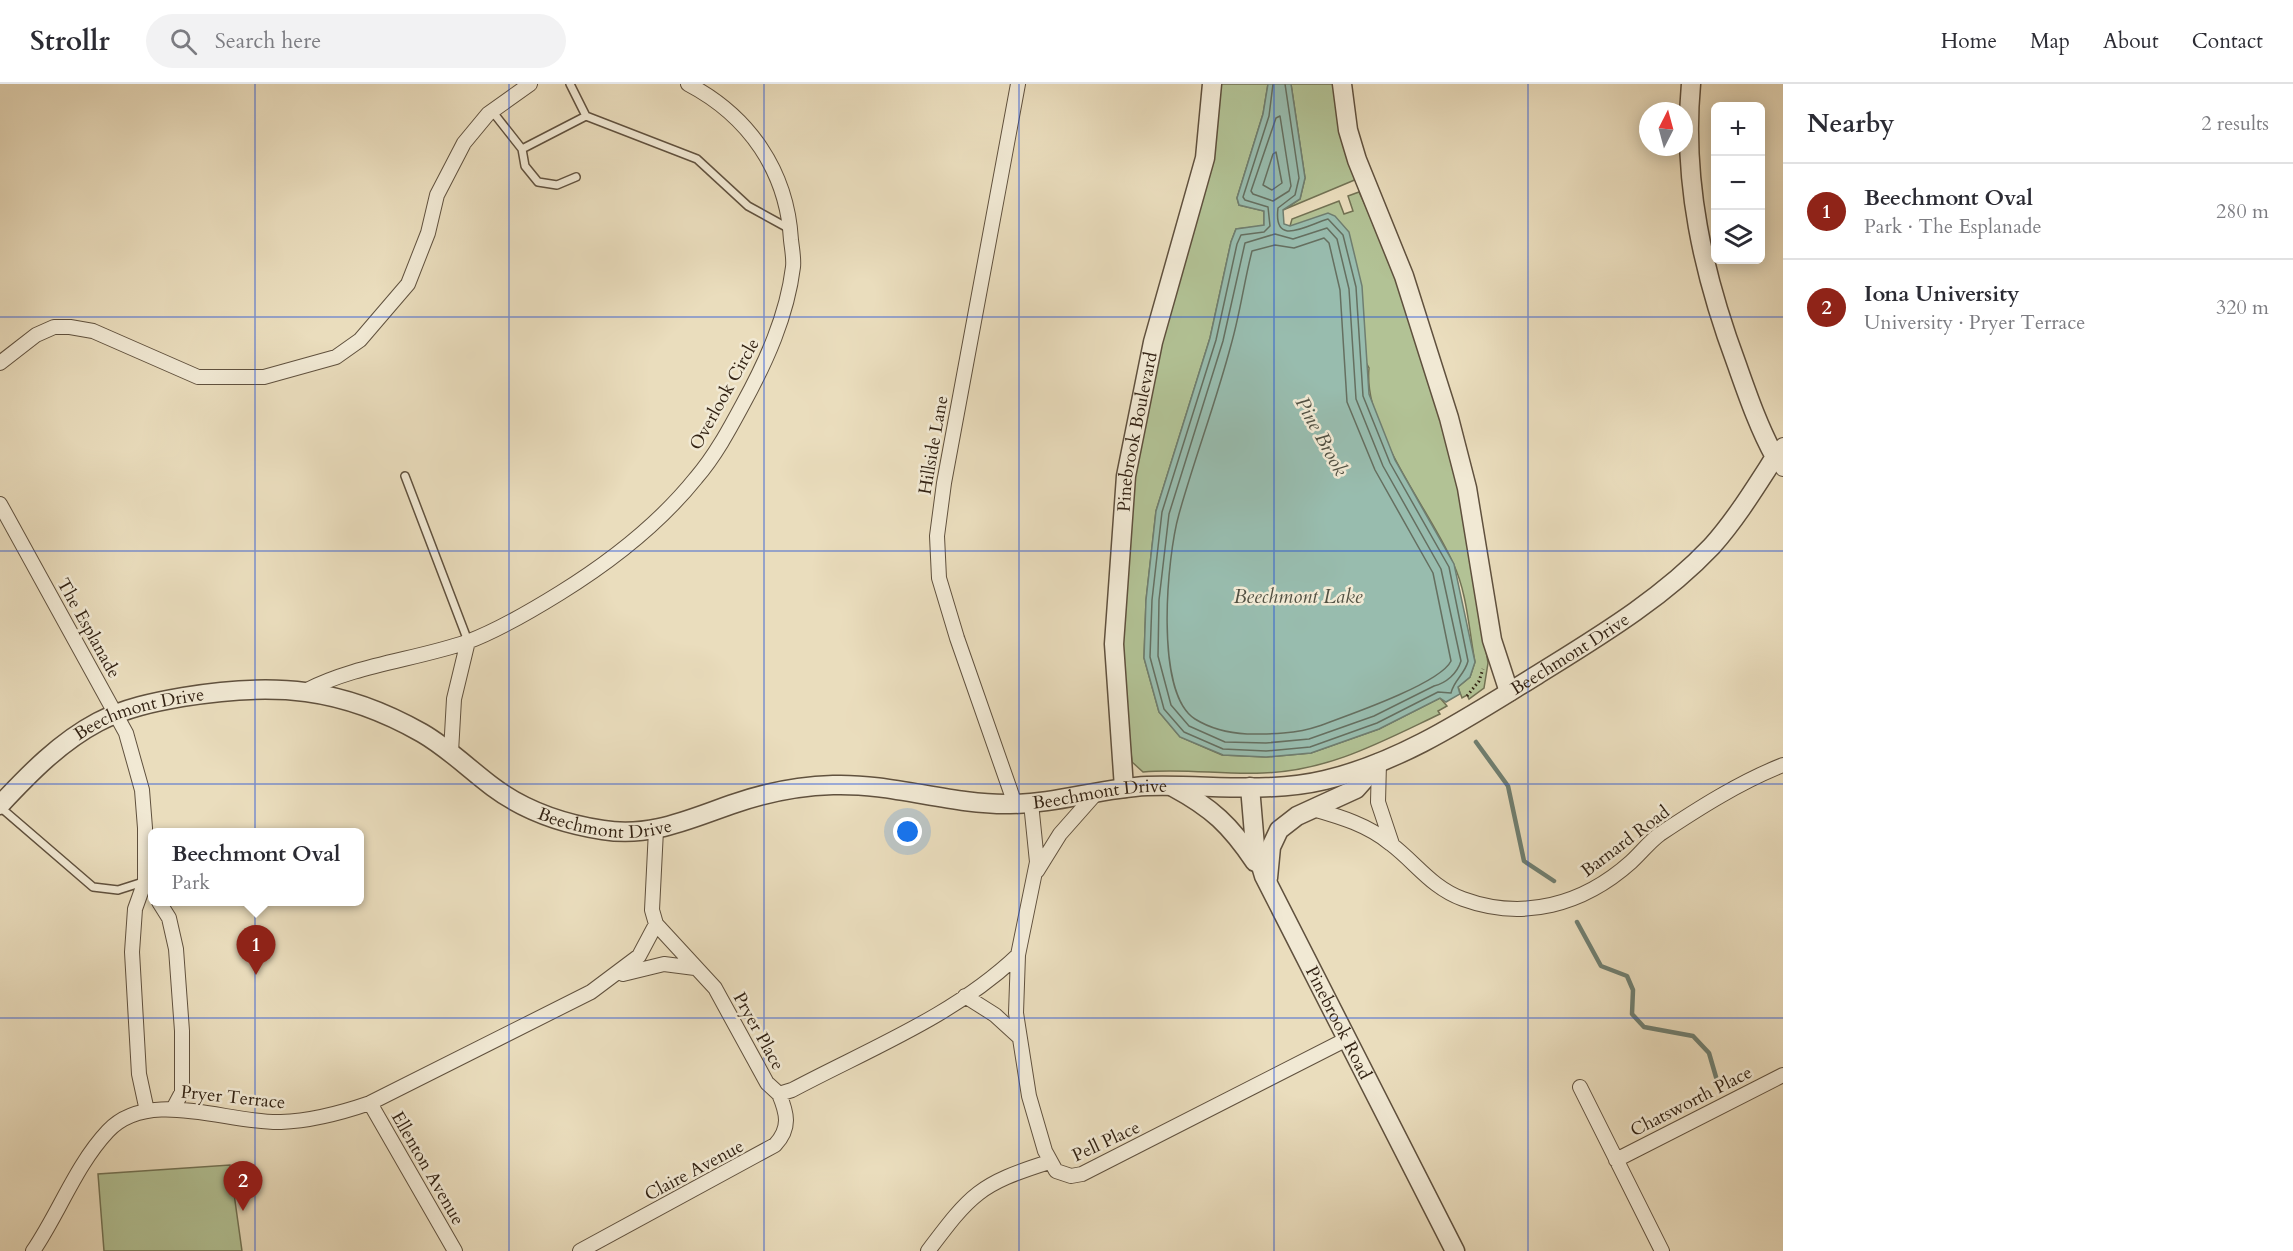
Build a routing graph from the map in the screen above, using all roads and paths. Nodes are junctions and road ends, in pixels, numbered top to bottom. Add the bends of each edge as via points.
1 (530, 84) edge
2 (570, 84) edge
3 (688, 84) edge
4 (1018, 84) edge
5 (1212, 84) edge
6 (1342, 84) edge
7 (1691, 84) edge
8 (492, 111) junction
9 (586, 116) junction
10 (522, 149) junction
11 (576, 177) dead end
12 (791, 229) junction
13 (0, 363) edge
14 (1780, 457) edge
15 (405, 476) dead end
16 (0, 504) edge
17 (468, 641) junction
18 (1485, 663) dead end
19 (305, 691) junction
20 (1509, 692) junction
21 (1466, 698) dead end
22 (116, 714) junction
23 (451, 752) junction
24 (1379, 763) junction
25 (1783, 765) edge
26 (1171, 786) junction
27 (1250, 787) junction
28 (1124, 788) junction
29 (1098, 791) junction
30 (1023, 804) junction
31 (0, 806) edge
32 (1313, 809) junction
33 (656, 830) junction
34 (1392, 844) junction
35 (148, 873) edge
36 (1035, 875) junction
37 (1266, 880) junction
38 (148, 887) edge
39 (148, 889) edge
40 (162, 906) edge
41 (656, 924) junction
42 (1018, 955) junction
43 (696, 969) junction
44 (613, 977) junction
45 (965, 996) junction
46 (1018, 1036) junction
47 (1345, 1040) junction
48 (1781, 1080) edge
49 (1580, 1087) dead end
50 (779, 1094) junction
51 (370, 1102) junction
52 (173, 1109) junction
53 (147, 1111) junction
54 (1616, 1160) junction
55 (1049, 1162) junction
56 (33, 1251) edge
57 (455, 1251) edge
58 (580, 1251) edge
59 (928, 1251) edge
60 (1455, 1251) edge
61 (1662, 1251) edge

1 - 8 street
2 - 9 lane
3 - 12 street, Overlook Circle via 708,94 759,141 780,180
4 - 30 street, Hillside Lane via 937,536 939,578 957,638
5 - 28 street, Pinebrook Boulevard via 1205,158 1152,342 1126,476 1114,634
6 - 20 street via 1348,130 1357,160 1404,276 1449,418 1467,488 1492,640
7 - 14 street, Beechmont Drive via 1692,203 1699,237 1721,324 1759,424
8 - 10 lane
8 - 13 street via 464,143 450,168 437,195 428,233 408,284 360,340 336,357 264,377 198,377 93,331 54,327 36,335
9 - 10 lane
9 - 12 lane via 697,159 748,206
10 - 11 lane via 525,166 538,182 557,185
12 - 17 street, Overlook Circle via 793,266 776,337 725,437 696,478 637,540 561,592
14 - 20 street, Beechmont Drive via 1724,532 1686,570 1621,621
15 - 17 lane
16 - 22 street, The Esplanade
17 - 19 street, Overlook Circle via 341,675
17 - 23 street via 454,699
18 - 21 path via 1479,681
19 - 22 street, Beechmont Drive via 271,687 216,692 152,703
19 - 23 street, Beechmont Drive via 392,718
20 - 24 street, Beechmont Drive
22 - 31 street, Beechmont Drive via 64,745
22 - 35 street, The Esplanade via 142,790
23 - 33 street, Beechmont Drive via 500,791 540,813 604,830
24 - 27 street, Beechmont Drive via 1319,782
24 - 32 street via 1356,789
24 - 34 street, Barnard Road via 1378,802
25 - 34 street, Barnard Road via 1700,808 1659,835 1601,885 1560,905 1500,909 1459,898 1425,876
26 - 27 street, Beechmont Drive
26 - 28 street, Beechmont Drive
26 - 37 street via 1226,822
27 - 37 street, Pinebrook Road via 1255,846
28 - 29 street, Beechmont Drive
29 - 30 street, Beechmont Drive
29 - 36 street, Pell Place via 1060,834
30 - 33 street, Beechmont Drive via 949,800 863,785 829,785 768,793
30 - 36 street, Pell Place via 1037,849
31 - 38 lane via 93,887
32 - 34 street, Barnard Road via 1350,820
32 - 37 street via 1289,822 1276,835
33 - 41 street via 652,910
36 - 42 street, Pell Place
37 - 47 street, Pinebrook Road
39 - 53 street, The Esplanade via 135,909 132,952 140,1074
40 - 52 street via 169,918 176,949 182,1031 182,1092
41 - 43 street, Pryer Place
41 - 44 street, Pryer Terrace via 639,956
42 - 45 street, Pryer Place
42 - 46 street, Pell Place
43 - 44 street, Pryer Terrace via 654,965
43 - 50 street, Pryer Place via 715,988 767,1083
44 - 51 street, Pryer Terrace via 532,1023
45 - 46 street
45 - 50 street, Pryer Place via 888,1042
46 - 55 street, Pell Place via 1028,1091
47 - 55 street, Pell Place via 1082,1174 1062,1175
47 - 60 street, Pinebrook Road
48 - 54 street, Chatsworth Place
49 - 54 street
50 - 58 street, Claire Avenue via 787,1113 786,1126 775,1145
51 - 52 street, Pryer Terrace via 332,1116 281,1122
51 - 57 street, Ellenton Avenue
52 - 53 street, Pryer Terrace
53 - 56 street, Pryer Terrace via 128,1116 108,1131
54 - 61 street
55 - 59 street via 997,1180 974,1195

